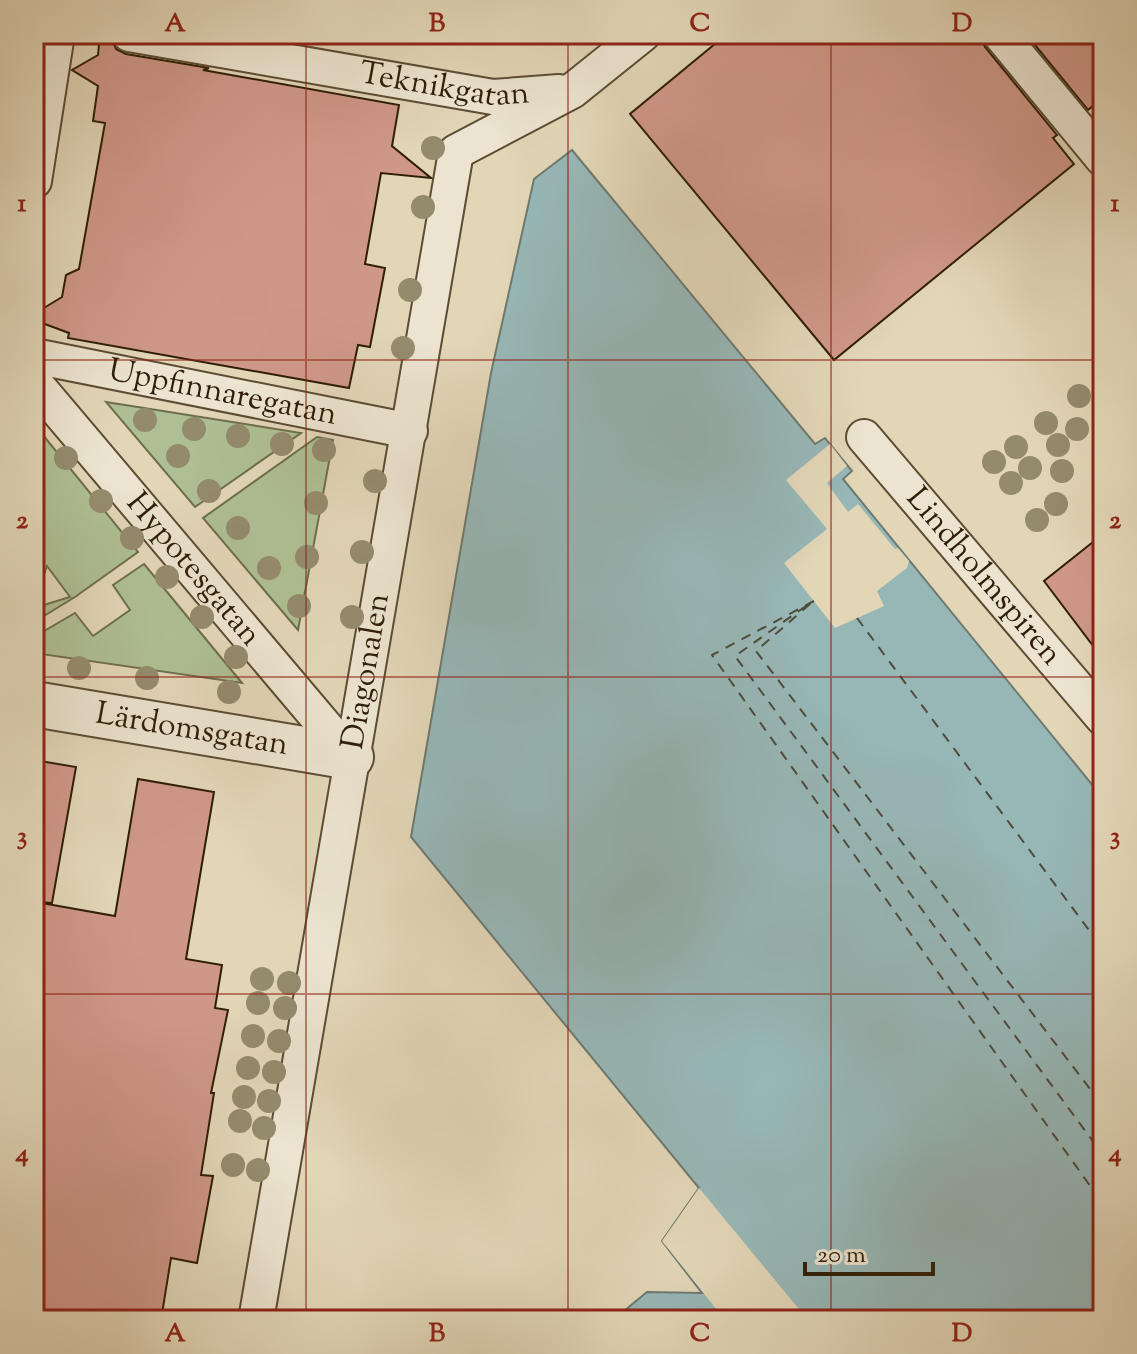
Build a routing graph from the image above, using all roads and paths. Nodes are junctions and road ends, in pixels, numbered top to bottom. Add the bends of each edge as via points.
1 (129, 34) edge
2 (643, 34) edge
3 (1000, 34) edge
4 (57, 40) edge
5 (572, 91) junction
6 (1103, 159) edge
7 (34, 181) edge
8 (34, 356) edge
9 (34, 382) edge
10 (410, 431) junction
11 (864, 437) dead end
12 (34, 704) edge
13 (1103, 718) edge
14 (351, 757) junction
15 (256, 1320) edge

1 - 5 street, Teknikgatan via 493,97
2 - 5 street
3 - 6 street
4 - 7 street
5 - 10 street, Diagonalen via 456,152
8 - 10 street, Uppfinnaregatan
9 - 14 street, Hypotesgatan
10 - 14 street, Diagonalen
11 - 13 street, Lindholmspiren
12 - 14 street, Lärdomsgatan
14 - 15 street, Diagonalen

